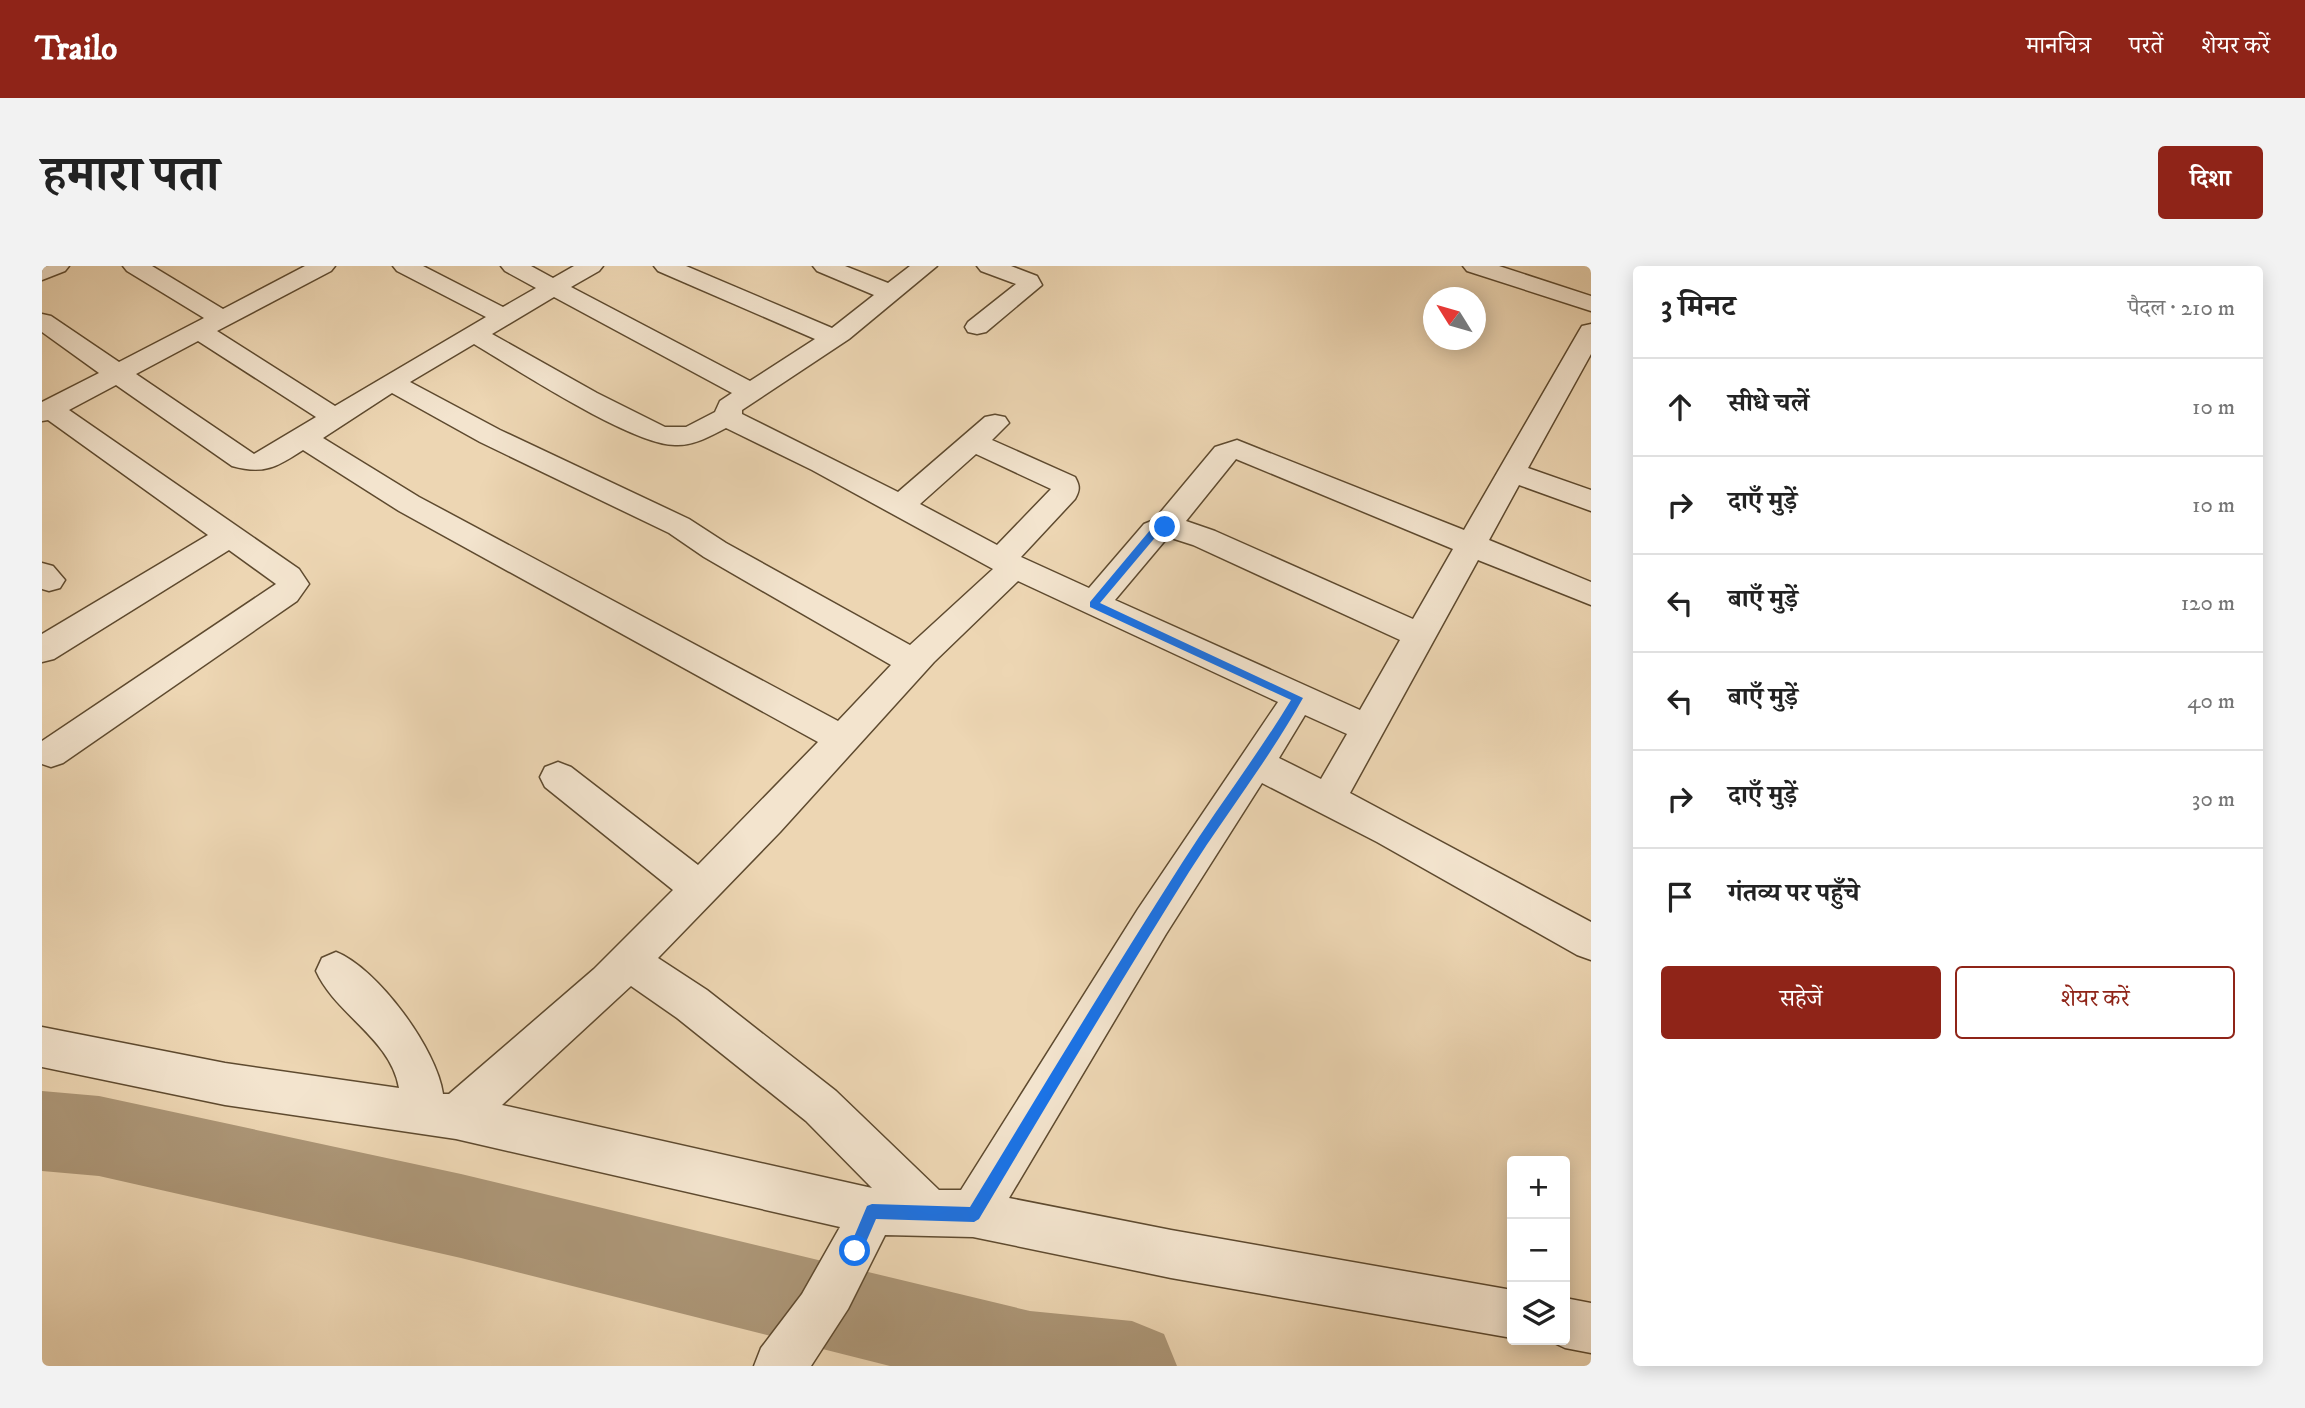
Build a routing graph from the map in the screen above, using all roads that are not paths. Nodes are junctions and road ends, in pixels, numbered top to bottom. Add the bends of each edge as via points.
1 (57, 266) edge
2 (135, 266) edge
3 (405, 266) edge
4 (513, 266) edge
5 (592, 266) edge
6 (666, 266) edge
7 (825, 266) edge
8 (925, 266) edge
9 (989, 266) edge
10 (1475, 266) edge
11 (304, 269) edge
12 (42, 273) edge
13 (556, 288) junction
14 (891, 293) junction
15 (1591, 304) edge
16 (503, 316) junction
17 (221, 318) junction
18 (42, 321) edge
19 (977, 327) dead end
20 (198, 330) junction
21 (1591, 331) edge
22 (474, 334) junction
23 (833, 338) junction
24 (119, 372) junction
25 (391, 382) junction
26 (749, 391) junction
27 (46, 411) edge
28 (728, 416) junction
29 (336, 418) junction
30 (995, 422) dead end
31 (305, 439) junction
32 (973, 442) junction
33 (1512, 472) junction
34 (1591, 501) edge
35 (900, 506) junction
36 (1165, 527) junction
37 (229, 537) junction
38 (1470, 544) junction
39 (1007, 563) junction
40 (1591, 594) edge
41 (1094, 604) junction
42 (1419, 635) junction
43 (42, 650) edge
44 (914, 663) junction
45 (1298, 698) junction
46 (1367, 728) junction
47 (843, 740) junction
48 (51, 753) dead end
49 (1258, 764) junction
50 (558, 777) dead end
51 (1328, 799) junction
52 (700, 889) junction
53 (1591, 942) edge
54 (628, 961) junction
55 (336, 971) dead end
56 (42, 1047) edge
57 (440, 1115) junction
58 (929, 1212) junction
59 (974, 1214) junction
60 (863, 1231) junction
61 (1507, 1313) edge
62 (1570, 1324) edge
63 (1591, 1328) edge
64 (787, 1357) edge

1 - 12 street
2 - 17 street
3 - 16 street
4 - 13 street
5 - 13 street
6 - 23 street
7 - 14 street
8 - 14 street
9 - 19 street via 1030,285
10 - 15 street
11 - 17 street
13 - 16 street
13 - 26 street
14 - 23 street
16 - 22 street
17 - 20 street
18 - 24 street
20 - 24 street
20 - 29 street
21 - 33 street
22 - 25 street
22 - 28 street via 659,435 693,434
23 - 26 street
24 - 27 street
24 - 31 street via 242,460 254,463 270,458
25 - 29 street
25 - 44 street via 489,436 679,526
26 - 28 street via 729,407
27 - 37 street
28 - 35 street
29 - 31 street
30 - 32 street
31 - 47 street via 420,510
32 - 35 street
32 - 39 street via 1065,484 1065,492
33 - 34 street
33 - 38 street
35 - 39 street
36 - 38 street via 1233,449
36 - 41 street via 1155,531
36 - 42 street via 1204,538
37 - 43 street
37 - 48 street via 288,577 293,584 286,593
38 - 40 street
38 - 42 street
39 - 41 street
39 - 44 street
41 - 45 street
42 - 46 street
44 - 47 street
45 - 46 street
45 - 49 street
46 - 51 street
47 - 52 street
49 - 51 street
49 - 59 street via 1126,961
50 - 52 street
51 - 53 street
52 - 54 street
54 - 57 street
54 - 58 street via 692,1004 821,1106
55 - 57 street via 400,1042
56 - 57 street via 225,1083
57 - 60 street
58 - 59 street
58 - 60 street
59 - 61 street
60 - 64 street
62 - 63 street

